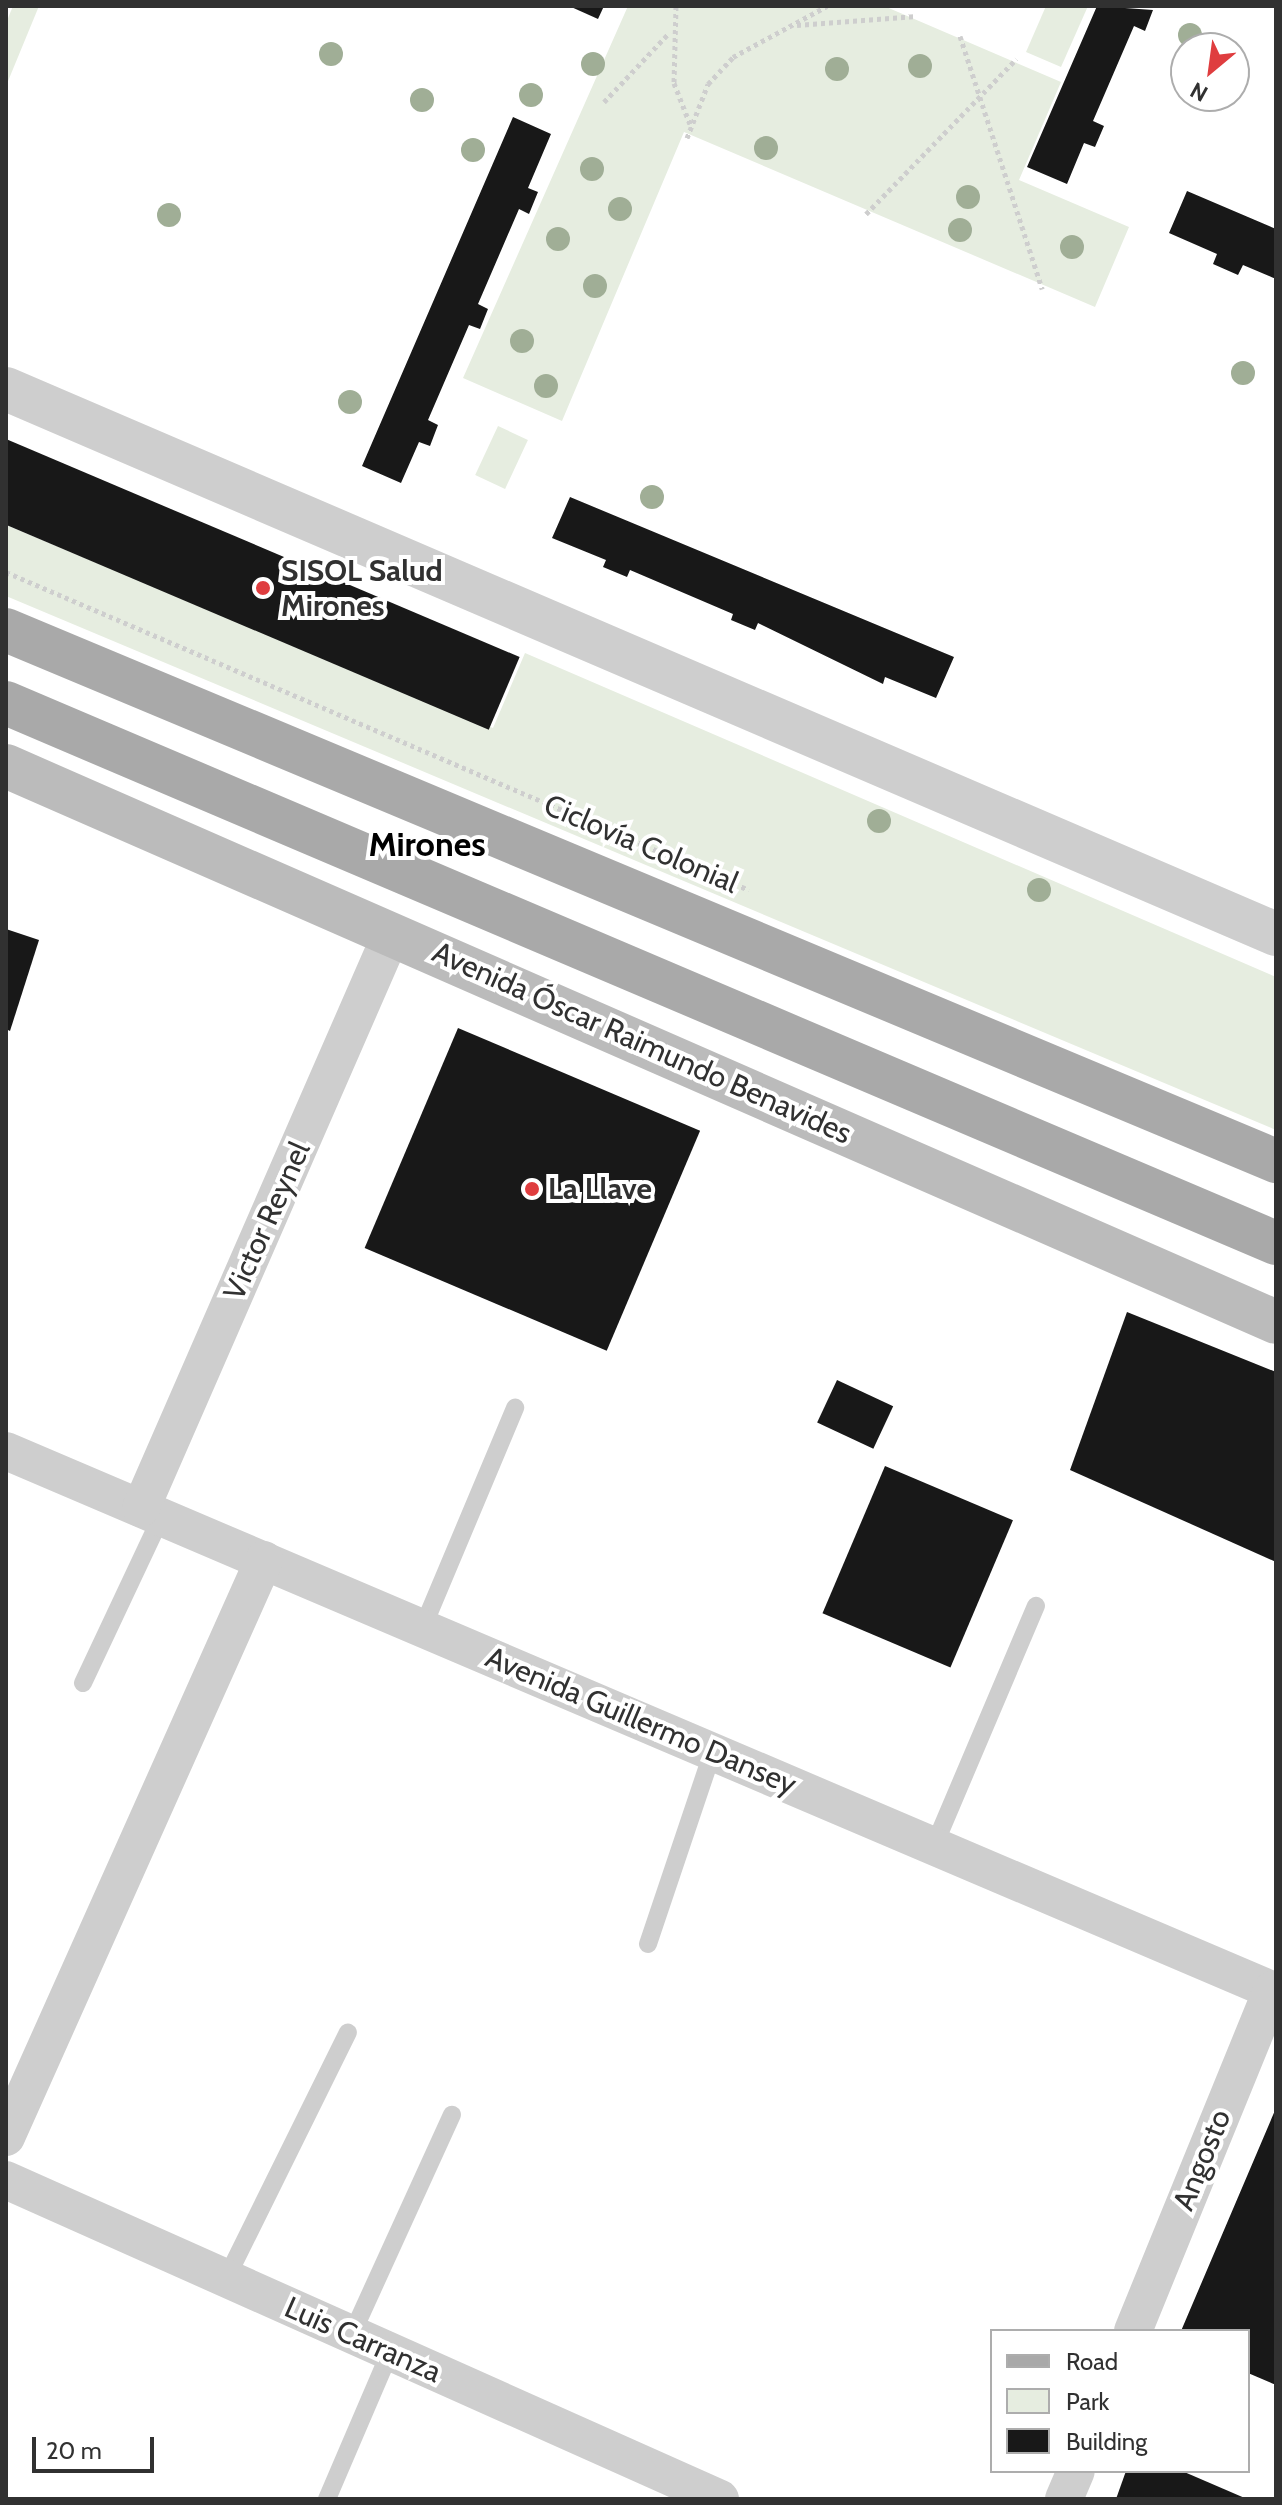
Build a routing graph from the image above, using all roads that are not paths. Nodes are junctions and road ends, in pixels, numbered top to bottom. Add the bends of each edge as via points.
1 (6, 389) edge
2 (6, 630) edge
3 (6, 703) edge
4 (6, 766) edge
5 (392, 933) junction
6 (1276, 934) edge
7 (1276, 1161) edge
8 (1276, 1243) edge
9 (1276, 1322) edge
10 (515, 1408) dead end
11 (6, 1451) edge
12 (151, 1513) junction
13 (264, 1560) junction
14 (1036, 1606) dead end
15 (423, 1627) junction
16 (83, 1683) dead end
17 (713, 1751) junction
18 (934, 1846) junction
19 (648, 1944) dead end
20 (1274, 1991) edge
21 (348, 2032) dead end
22 (452, 2115) dead end
23 (6, 2137) edge
24 (6, 2180) edge
25 (226, 2279) junction
26 (1134, 2329) edge
27 (352, 2334) junction
28 (390, 2352) junction
29 (1075, 2473) edge
30 (327, 2499) edge
31 (720, 2499) edge
32 (1064, 2499) edge

1 - 6 street
2 - 7 main road
3 - 8 main road, Avenida Óscar Raimundo Benavides
4 - 5 main road, Avenida Óscar Raimundo Benavides
5 - 9 main road, Avenida Óscar Raimundo Benavides
5 - 12 street, Victor Reynel
10 - 15 lane
11 - 12 street, Avenida Guillermo Dansey
12 - 13 street, Avenida Guillermo Dansey
12 - 16 lane
13 - 15 street, Avenida Guillermo Dansey
13 - 23 street
14 - 18 lane
15 - 17 street, Avenida Guillermo Dansey
17 - 18 street, Avenida Guillermo Dansey
17 - 19 lane
18 - 20 street, Avenida Guillermo Dansey
20 - 26 street, Angosto
21 - 25 lane
22 - 27 lane
24 - 25 street, Luis Carranza
25 - 27 street, Luis Carranza
27 - 28 street, Luis Carranza
28 - 30 lane
28 - 31 street, Luis Carranza
29 - 32 street

